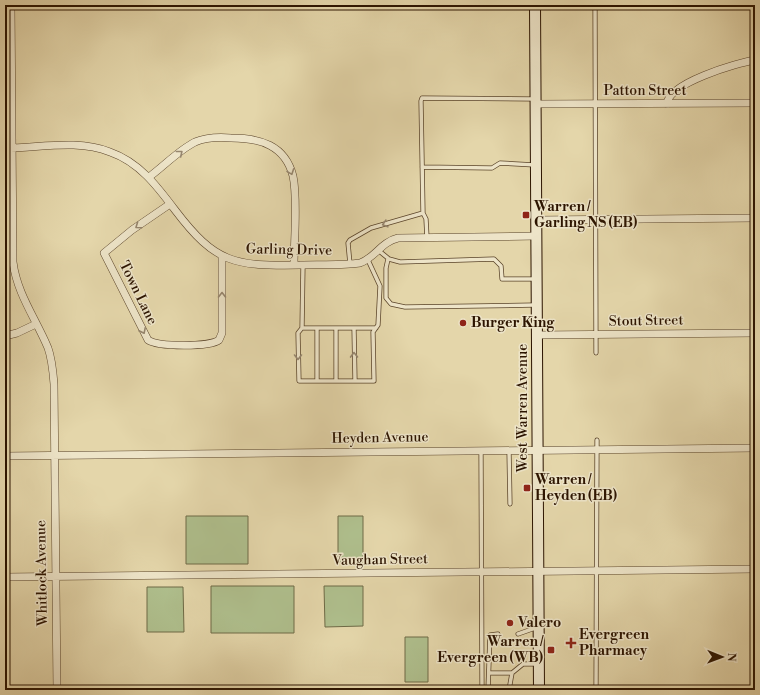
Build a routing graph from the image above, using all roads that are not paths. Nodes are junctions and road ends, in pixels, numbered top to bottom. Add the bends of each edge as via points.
1 (11, 5) edge
2 (535, 5) edge
3 (594, 5) edge
4 (8, 52) edge
5 (755, 60) edge
6 (535, 101) junction
7 (755, 103) edge
8 (596, 104) junction
9 (667, 104) junction
10 (9, 148) edge
11 (536, 165) junction
12 (422, 167) junction
13 (149, 178) junction
14 (170, 204) junction
15 (423, 213) junction
16 (755, 218) edge
17 (536, 220) junction
18 (595, 220) junction
19 (536, 236) junction
20 (427, 238) junction
21 (9, 241) edge
22 (378, 250) junction
23 (222, 256) junction
24 (388, 259) junction
25 (368, 260) junction
26 (350, 264) junction
27 (294, 265) junction
28 (303, 265) junction
29 (537, 279) junction
30 (537, 305) junction
31 (36, 324) junction
32 (302, 328) junction
33 (317, 328) junction
34 (336, 328) junction
35 (354, 328) junction
36 (376, 328) junction
37 (755, 333) edge
38 (537, 335) junction
39 (596, 335) junction
40 (5, 336) edge
41 (596, 353) dead end
42 (317, 381) junction
43 (336, 381) junction
44 (355, 381) junction
45 (597, 440) dead end
46 (755, 448) edge
47 (596, 449) junction
48 (481, 450) junction
49 (509, 450) junction
50 (538, 450) junction
51 (54, 455) junction
52 (5, 456) edge
53 (510, 504) dead end
54 (755, 569) edge
55 (596, 570) junction
56 (482, 571) junction
57 (538, 571) junction
58 (5, 577) edge
59 (55, 577) junction
60 (538, 626) junction
61 (498, 634) dead end
62 (518, 634) dead end
63 (539, 664) junction
64 (489, 673) junction
65 (512, 673) junction
66 (57, 690) edge
67 (482, 690) edge
68 (488, 690) edge
69 (509, 690) edge
70 (539, 690) edge
71 (596, 690) edge
72 (748, 690) edge
73 (755, 690) edge

1 - 4 street, Whitlock Avenue
2 - 6 main road, West Warren Avenue
3 - 8 lane
4 - 10 street, Whitlock Avenue
5 - 9 street via 710,72 671,94
6 - 8 street, Patton Street
6 - 11 main road, West Warren Avenue
6 - 12 lane via 422,98
7 - 9 street, Patton Street
8 - 9 street, Patton Street
8 - 18 lane
10 - 13 street, Garling Drive via 73,145 95,147 126,159
10 - 21 street, Whitlock Avenue
11 - 12 lane via 500,163 492,168
11 - 17 main road, West Warren Avenue
12 - 15 lane
13 - 14 street, Garling Drive
13 -> 27 street via 187,147 203,140 217,137 248,138 269,144 284,157 293,177
14 - 23 street, Garling Drive via 195,235
14 -> 23 street, Town Lane via 104,253 148,340 157,345 210,344 219,340 222,333
15 - 20 lane via 426,219
15 -> 26 lane via 371,228 350,240
16 - 18 street
17 - 18 street
17 - 19 main road, West Warren Avenue
18 - 39 lane
19 - 20 street
19 - 29 main road, West Warren Avenue
20 - 22 street via 398,238
21 - 31 street, Whitlock Avenue via 16,280
22 - 24 lane
22 - 25 street
23 - 27 street, Garling Drive via 252,265
24 - 29 lane via 400,262 494,259 501,266 502,279
24 - 30 lane via 386,298 391,304 421,307
25 - 26 street, Garling Drive
25 - 36 lane via 380,286
26 - 28 street, Garling Drive
27 - 28 street, Garling Drive
28 - 32 lane
29 - 30 main road, West Warren Avenue
30 - 38 main road, West Warren Avenue
31 - 40 street
31 - 51 street, Whitlock Avenue via 48,348 53,369
32 - 33 lane
32 -> 42 lane via 298,333 298,381
33 - 34 lane
33 - 42 lane
34 - 35 lane
34 - 43 lane
35 - 36 lane
44 -> 35 lane
36 - 44 lane via 373,332 374,381
37 - 39 street, Stout Street
38 - 39 street, Stout Street
38 - 50 main road, West Warren Avenue
39 - 41 lane
42 - 43 lane
43 - 44 lane
45 - 47 lane
46 - 47 street, Heyden Avenue
47 - 50 street, Heyden Avenue
47 - 55 lane
48 - 49 street, Heyden Avenue
48 - 51 street, Heyden Avenue
48 - 56 lane
49 - 50 street, Heyden Avenue
49 - 53 lane
50 - 57 main road, West Warren Avenue
51 - 52 street, Heyden Avenue
51 - 59 street, Whitlock Avenue
54 - 55 street, Vaughan Street
55 - 57 street, Vaughan Street
55 - 71 lane
56 - 57 street, Vaughan Street
56 - 59 street, Vaughan Street
56 - 67 lane
57 - 60 main road, West Warren Avenue
58 - 59 street, Vaughan Street
59 - 66 street, Whitlock Avenue
60 - 62 lane
60 - 63 main road, West Warren Avenue
61 - 64 lane via 490,635
63 - 65 lane via 523,664
63 - 70 main road, West Warren Avenue
64 - 65 lane
64 - 68 lane
65 - 69 lane
72 - 73 street

